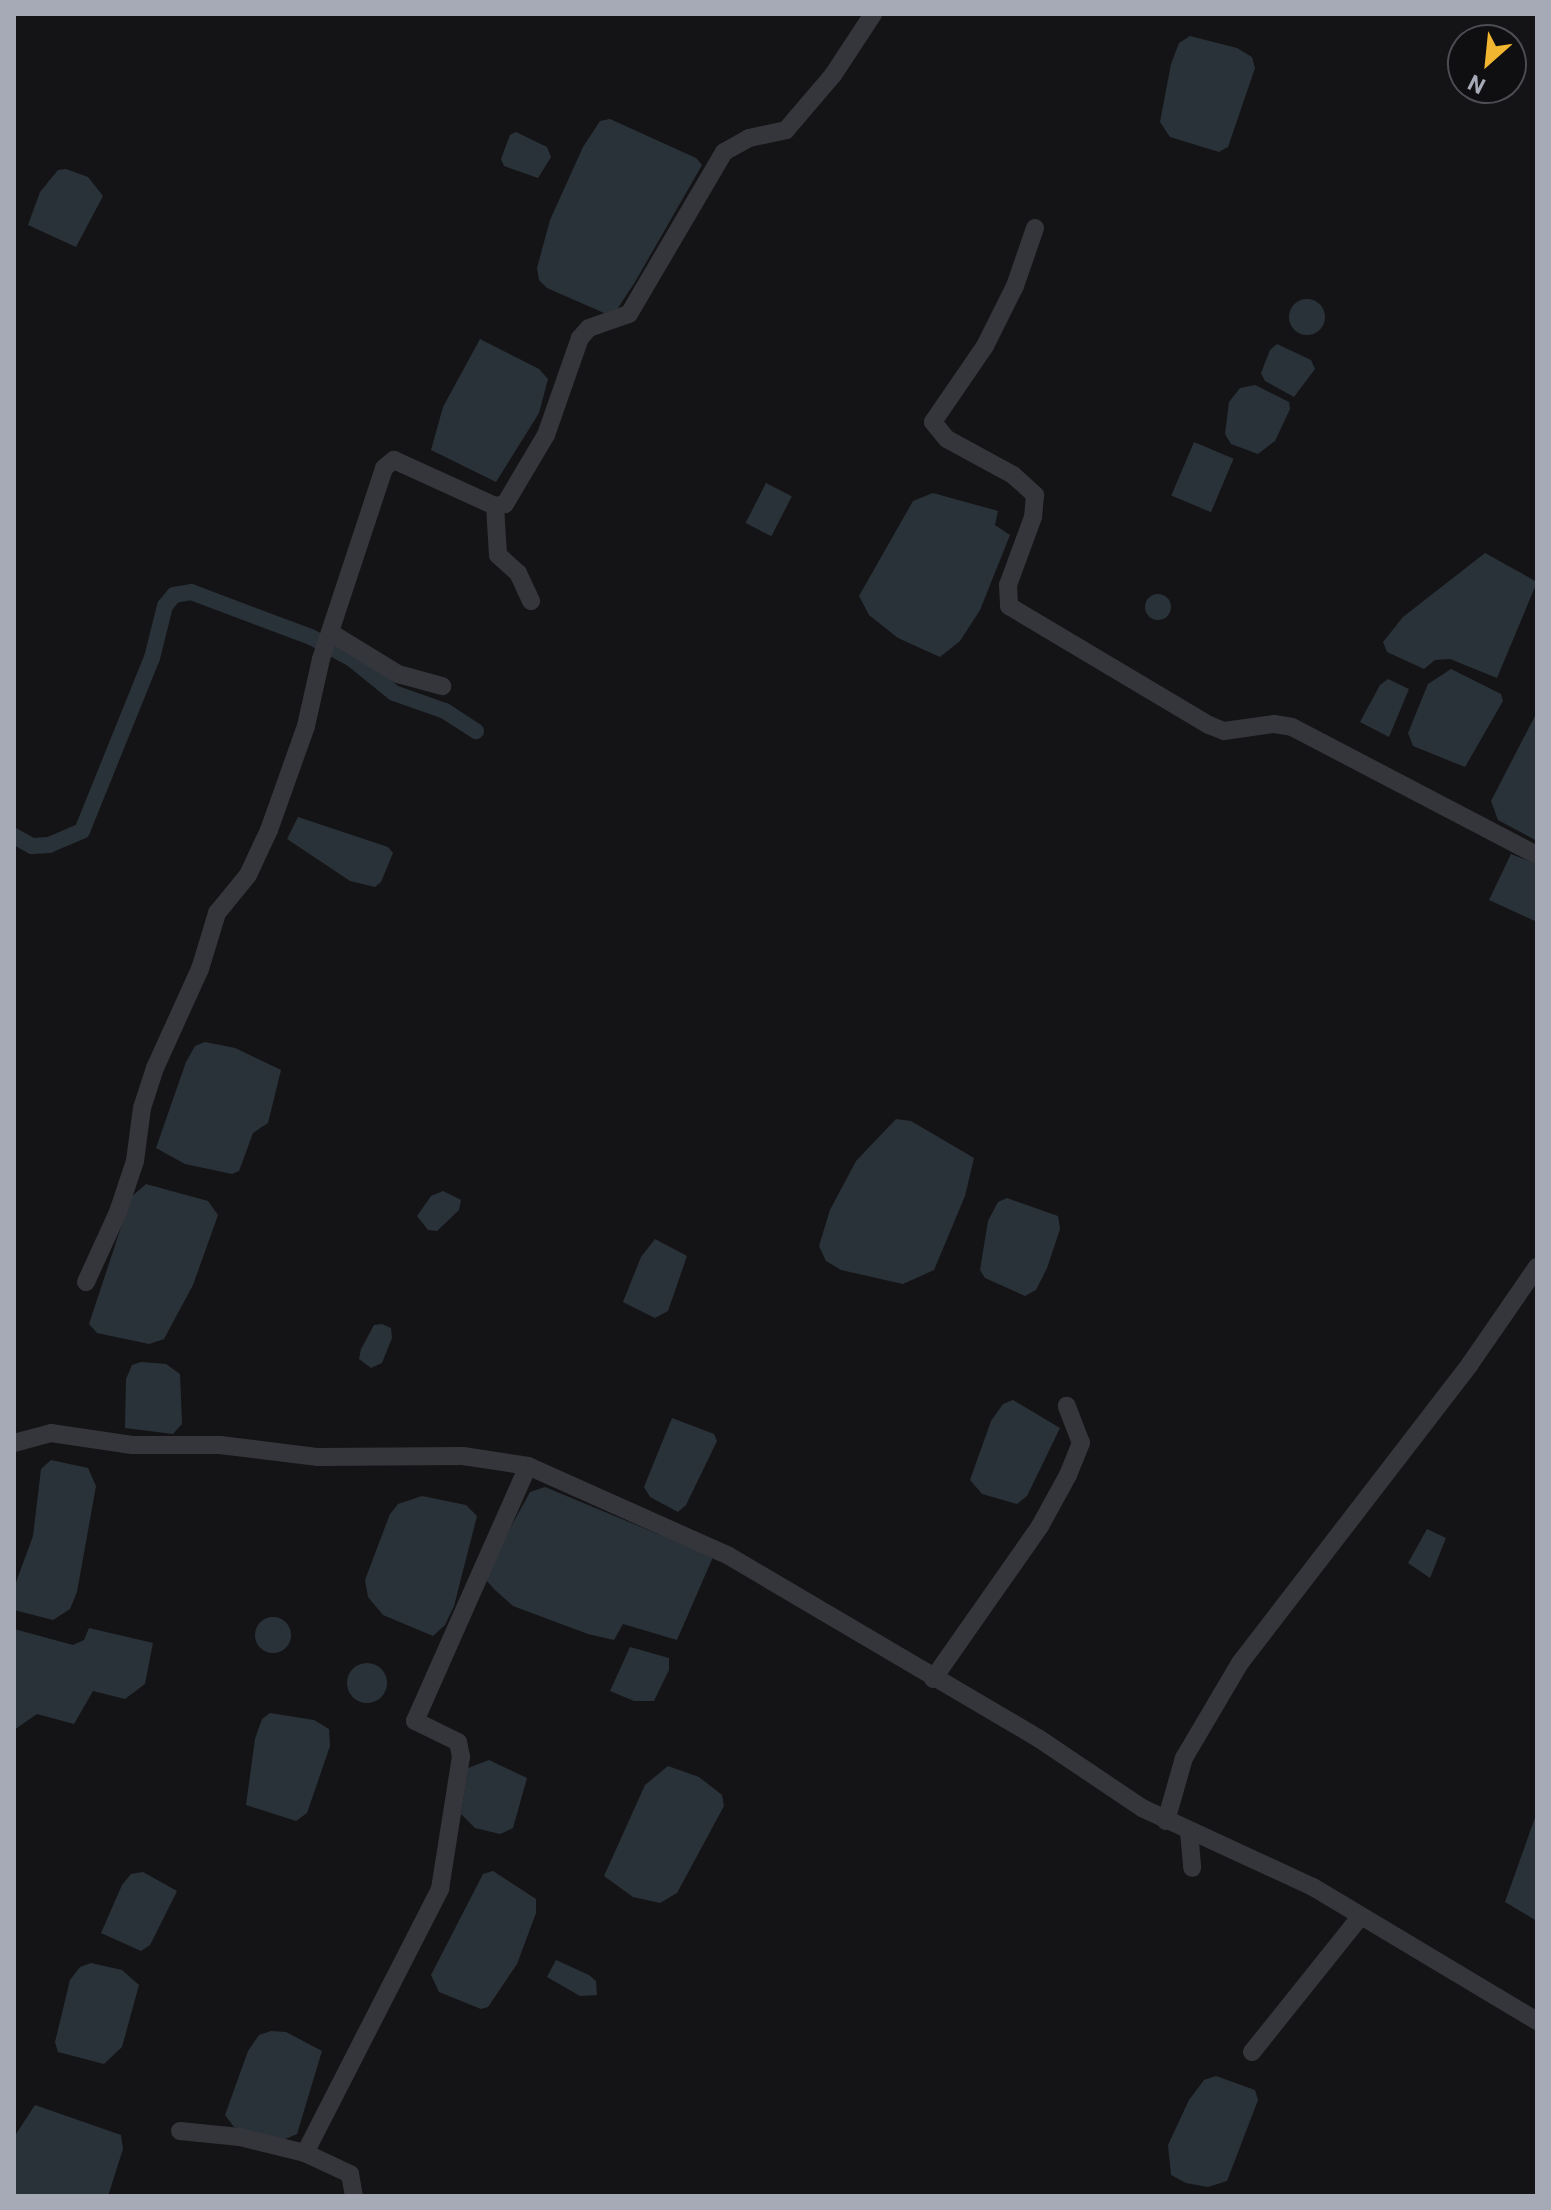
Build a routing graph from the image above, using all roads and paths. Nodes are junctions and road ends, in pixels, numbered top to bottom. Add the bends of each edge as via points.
1 (873, 14) edge
2 (1035, 228) dead end
3 (495, 506) junction
4 (531, 601) dead end
5 (330, 635) junction
6 (442, 686) dead end
7 (1537, 855) edge
8 (1537, 1267) edge
9 (86, 1282) dead end
10 (1067, 1406) dead end
11 (14, 1443) edge
12 (528, 1466) junction
13 (933, 1679) junction
14 (1166, 1821) junction
15 (1189, 1831) junction
16 (1192, 1868) dead end
17 (1361, 1916) junction
18 (1537, 2021) edge
19 (1252, 2052) dead end
20 (180, 2131) dead end
21 (305, 2153) junction
22 (354, 2196) edge

1 - 3 street via 833,75 786,130 749,138 724,152 629,314 589,328 580,338 546,435 522,481 505,504
2 - 7 street via 1015,286 985,346 933,422 947,439 1013,475 1035,495 1033,517 1008,585 1009,606 1209,725 1224,731 1274,724 1292,727
3 - 4 street via 498,555 518,573
3 - 5 street via 394,460 384,468
5 - 6 street via 398,674
5 - 9 street via 306,726 269,830 248,875 217,913 200,969 155,1068 118,1212
8 - 14 street via 1470,1364 1240,1663 1184,1758
10 - 13 street via 1081,1443 1068,1475 1040,1526
11 - 12 street via 51,1433 132,1445 220,1445 318,1457 463,1456
12 - 13 street via 729,1556
12 - 21 street via 415,1721 458,1742 461,1757 440,1889
13 - 14 street
14 - 15 street
15 - 16 street
15 - 17 street via 1280,1870
17 - 18 street
17 - 19 street
20 - 21 street via 240,2137
21 - 22 street via 350,2174

